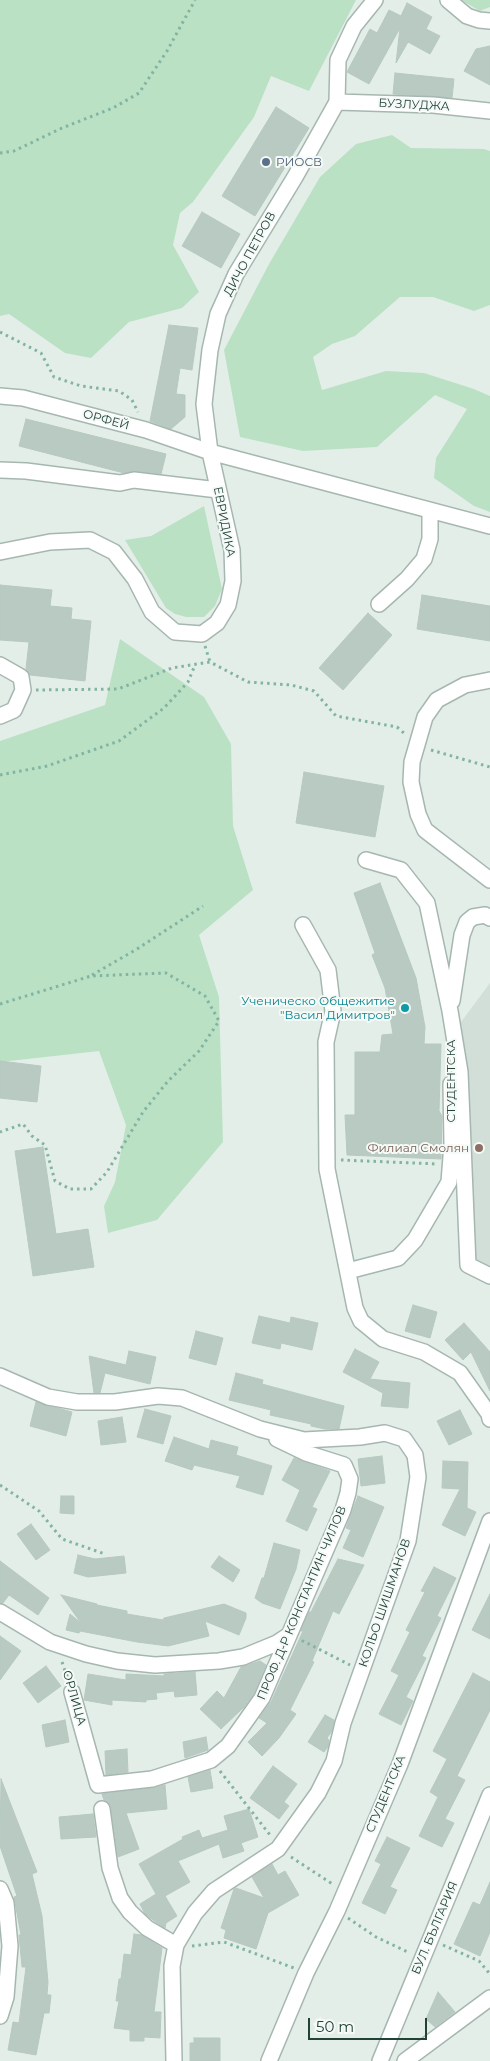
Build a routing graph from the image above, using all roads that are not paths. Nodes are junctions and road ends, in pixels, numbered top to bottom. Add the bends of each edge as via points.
1 (375, 0) edge
2 (448, 0) edge
3 (490, 21) edge
4 (337, 102) junction
5 (490, 111) edge
6 (0, 396) edge
7 (210, 452) junction
8 (0, 470) edge
9 (218, 490) junction
10 (430, 511) junction
11 (490, 526) edge
12 (0, 552) edge
13 (379, 604) dead end
14 (0, 665) edge
15 (490, 680) edge
16 (0, 716) edge
17 (366, 860) dead end
18 (490, 880) edge
19 (490, 918) edge
20 (303, 925) dead end
21 (450, 1011) junction
22 (348, 1271) junction
23 (490, 1276) edge
24 (0, 1376) edge
25 (490, 1418) edge
26 (260, 1429) junction
27 (490, 1521) edge
28 (0, 1612) edge
29 (289, 1635) junction
30 (72, 1692) road end
31 (98, 1785) joint
32 (490, 1795) edge
33 (102, 1809) dead end
34 (0, 1889) edge
35 (176, 1945) junction
36 (490, 1998) edge
37 (0, 2016) edge
38 (174, 2061) edge
39 (269, 2061) edge
40 (380, 2061) edge
41 (405, 2061) edge

1 - 4 street, ДИЧО ПЕТРОВ via 354,26 338,60
2 - 3 street via 467,16
4 - 5 street, БУЗЛУДЖА via 432,105
4 - 7 street, ДИЧО ПЕТРОВ via 236,274 218,314 204,404
6 - 7 street, ОРФЕЙ via 23,398 146,430
7 - 9 street, ЕВРИДИКА
7 - 10 street
8 - 9 street
9 - 12 street, ЕВРИДИКА via 232,550 233,581 228,605 217,623 202,634 174,632 152,612 135,579 114,552 90,540 50,542
10 - 11 street
10 - 13 street via 430,539 424,559
14 - 16 street via 21,677 23,690 14,710
15 - 18 street via 465,685 438,700 425,717 412,762 411,782 425,830
17 - 21 street via 401,870 427,903
19 - 21 street, СТУДЕНТСКА via 485,915 473,917 467,922
20 - 22 street via 328,970 333,1011 326,1042 327,1169
21 - 22 street, СТУДЕНТСКА via 450,1182 415,1240 398,1258
21 - 23 street via 460,1072 468,1265
22 - 25 street via 355,1308 361,1321 383,1339 424,1352 460,1373
24 - 26 street, КОЛЬО ШИШМАНОВ via 48,1397 77,1402 115,1402 158,1396 182,1398
26 - 29 street, ПРОФ. Д-Р КОНСТАНТИН ЧИЛОВ via 285,1444 344,1465 350,1479 343,1510
26 - 35 street, КОЛЬО ШИШМАНОВ via 304,1440 385,1433 404,1439 415,1455 418,1477 408,1541 343,1723 334,1761 318,1793 278,1849 214,1891 195,1913
27 - 39 street, СТУДЕНТСКА via 400,1764
28 - 29 street via 50,1642 94,1656 155,1665 243,1657
29 - 31 street, ПРОФ. Д-Р КОНСТАНТИН ЧИЛОВ via 262,1698 228,1746 211,1760 152,1779
30 - 31 street, ОРЛИЦА
32 - 40 street, БУЛ. БЪЛГАРИЯ
33 - 35 street via 110,1868 120,1898 148,1928
34 - 37 street via 6,1904 10,1946 6,1997
35 - 38 street, КОЛЬО ШИШМАНОВ via 172,1966
36 - 41 street

